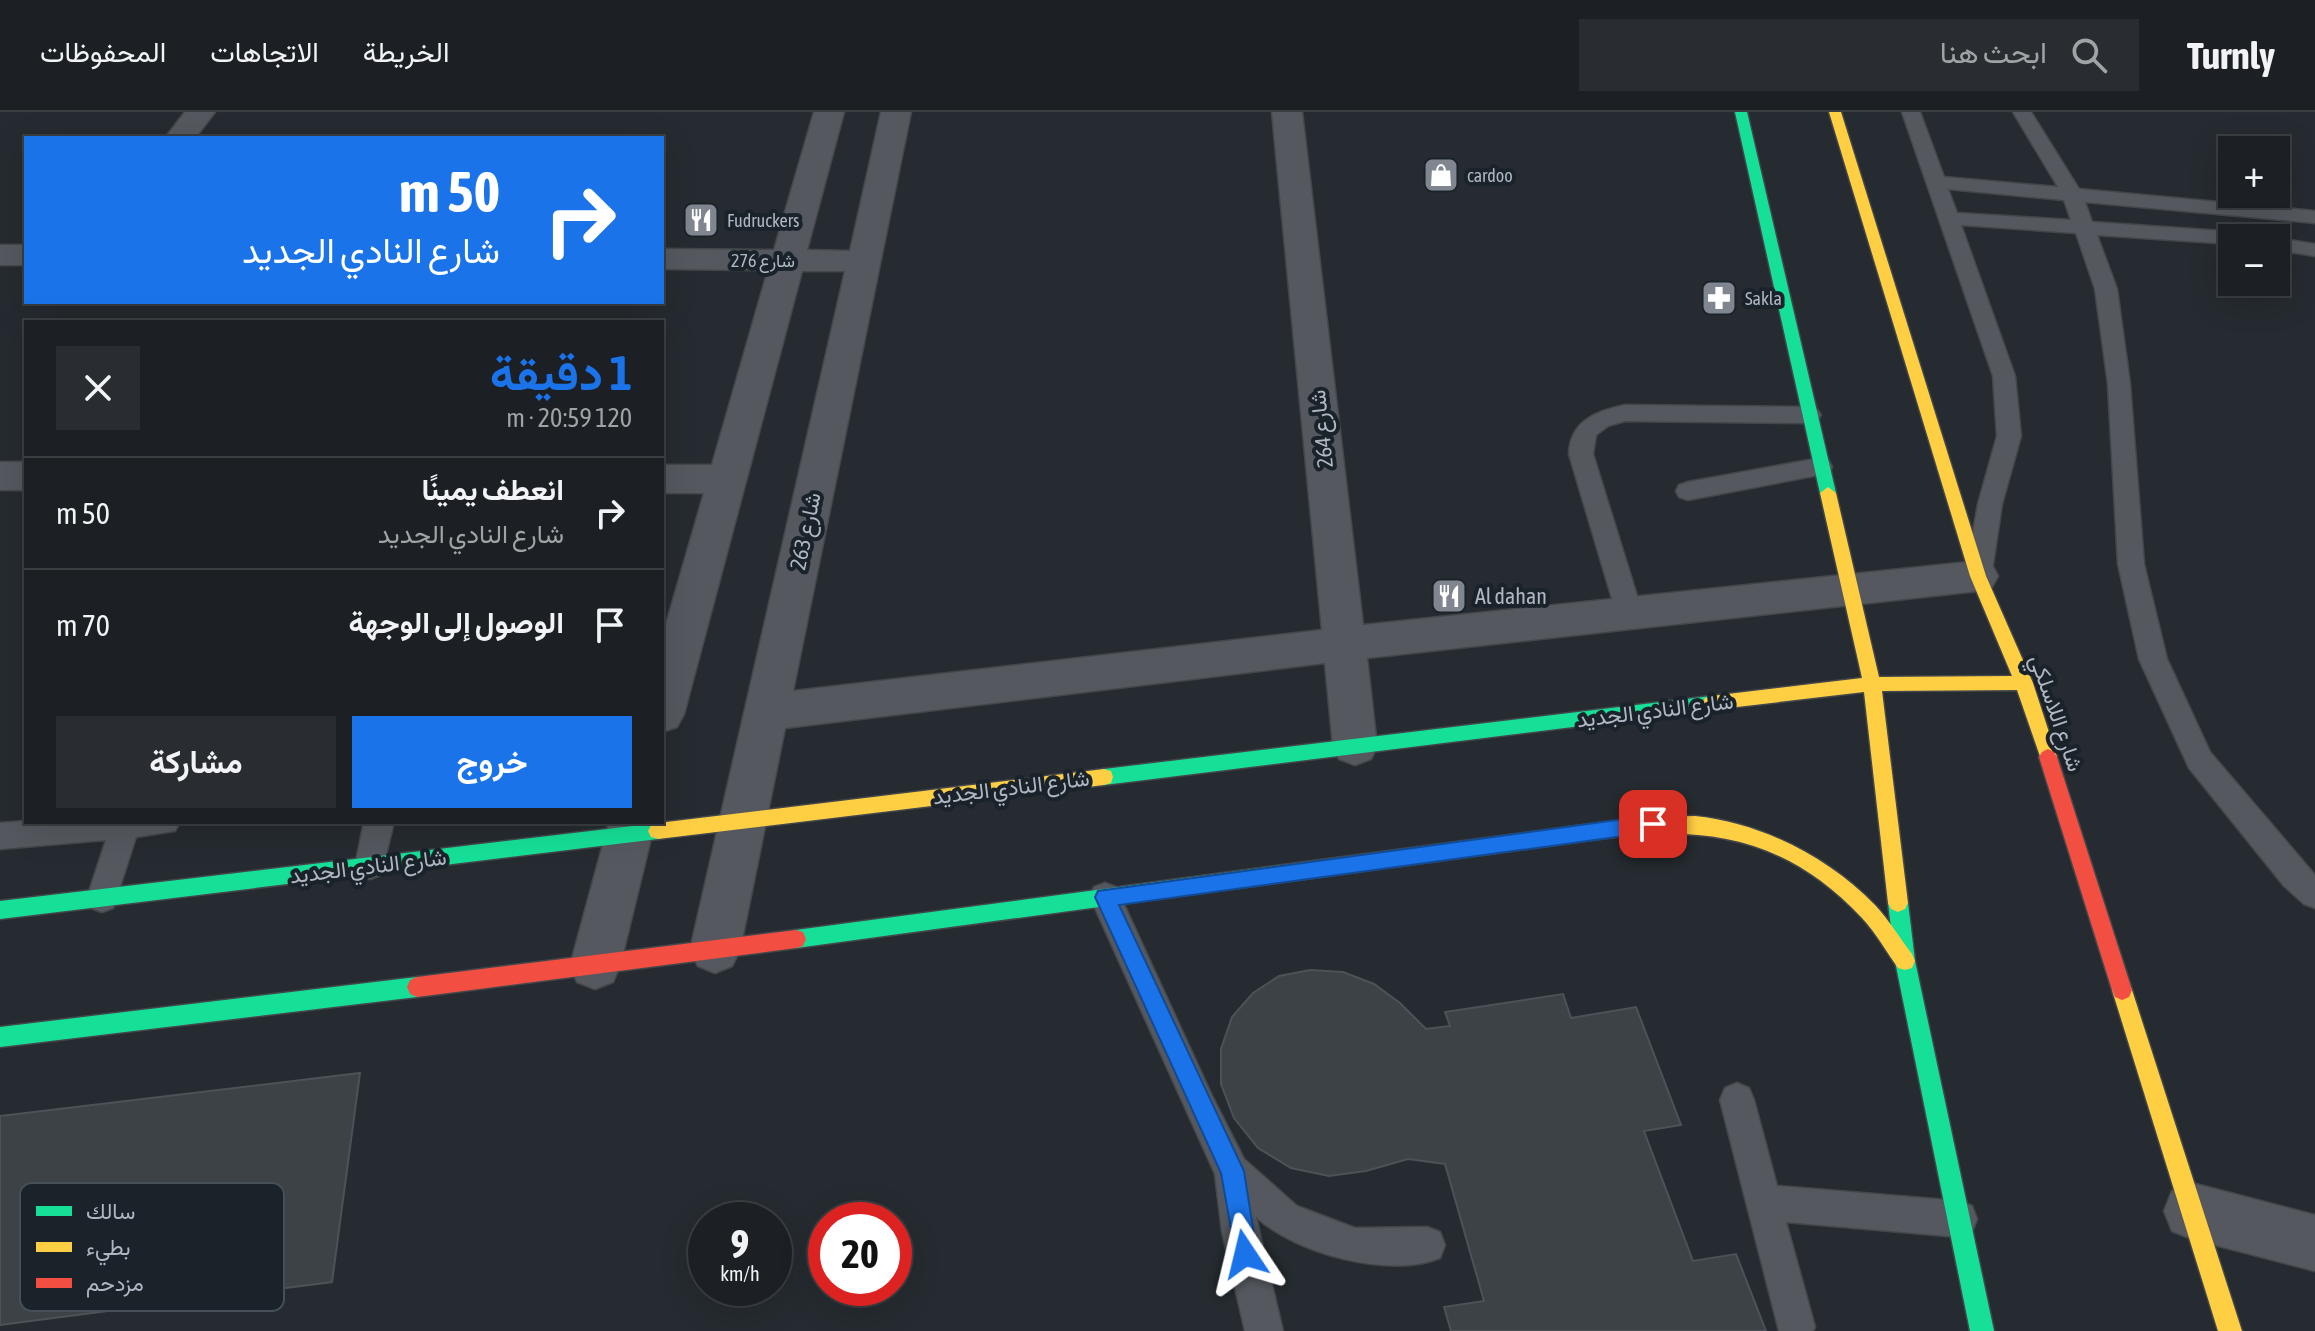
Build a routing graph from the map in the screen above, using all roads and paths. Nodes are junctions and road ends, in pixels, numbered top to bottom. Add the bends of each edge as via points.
1 (200, 112) edge
2 (829, 112) edge
3 (896, 112) edge
4 (1287, 112) edge
5 (1741, 112) edge
6 (1835, 112) edge
7 (1911, 112) edge
8 (2022, 112) edge
9 (182, 136) edge
10 (1936, 182) junction
11 (2072, 194) junction
12 (2315, 217) edge
13 (1947, 218) junction
14 (2085, 226) junction
15 (2218, 236) edge
16 (2290, 246) edge
17 (2315, 250) edge
18 (0, 255) edge
19 (24, 255) edge
20 (664, 259) edge
21 (787, 260) junction
22 (864, 261) junction
23 (1809, 415) junction
24 (1820, 467) junction
25 (0, 476) edge
26 (24, 476) edge
27 (664, 479) edge
28 (727, 479) junction
29 (1688, 491) dead end
30 (1978, 576) junction
31 (1848, 588) junction
32 (1629, 612) junction
33 (1344, 644) junction
34 (2024, 683) junction
35 (1872, 684) junction
36 (664, 707) edge
37 (766, 712) junction
38 (1355, 746) junction
39 (743, 819) junction
40 (145, 824) edge
41 (379, 824) edge
42 (125, 826) junction
43 (630, 828) edge
44 (570, 832) edge
45 (0, 836) edge
46 (370, 866) junction
47 (2315, 894) edge
48 (1105, 897) junction
49 (102, 898) junction
50 (0, 910) edge
51 (715, 950) junction
52 (1905, 961) junction
53 (595, 966) junction
54 (0, 1037) edge
55 (1737, 1100) dead end
56 (1232, 1171) junction
57 (1763, 1202) junction
58 (2192, 1211) junction
59 (1959, 1219) junction
60 (2315, 1243) edge
61 (1427, 1245) dead end
62 (1796, 1327) dead end
63 (1264, 1331) edge
64 (1982, 1331) edge
65 (2230, 1331) edge

1 - 9 street
2 - 21 street
3 - 22 street, شارع 263
4 - 33 street, شارع 264
5 - 23 street
6 - 30 street, شارع اللاسلكي
7 - 10 lane
8 - 11 lane
10 - 11 lane
10 - 13 lane
11 - 12 lane
11 - 14 lane
13 - 14 lane
13 - 30 lane via 2004,376 2009,436
14 - 15 lane
14 - 47 lane via 2106,289 2119,384 2131,564 2153,659 2199,760
16 - 17 lane
18 - 19 street
20 - 21 street, شارع 276
21 - 22 street, شارع 276
21 - 28 street
22 - 37 street, شارع 263
23 - 24 street
23 - 32 lane via 1625,413 1608,416 1585,431 1581,454
24 - 29 lane
24 - 31 street
25 - 26 street
27 - 28 street
28 - 36 street
30 - 31 street
30 - 34 street, شارع اللاسلكي
31 - 32 street
31 - 35 street
32 - 33 street
33 - 37 street
33 - 38 street, شارع 264
34 - 35 street, شارع النادي الجديد
34 - 58 street, شارع اللاسلكي
35 - 38 street, شارع النادي الجديد
35 - 52 street
37 - 39 street, شارع 263
38 - 39 street, شارع النادي الجديد
39 - 43 street, شارع النادي الجديد
39 - 51 street, شارع 263
40 - 42 lane
41 - 46 lane
42 - 45 lane
42 - 49 lane
43 - 44 street, شارع النادي الجديد
43 - 53 street
44 - 46 street, شارع النادي الجديد
46 - 49 street, شارع النادي الجديد
48 - 51 street
48 - 52 street via 1598,830 1653,824 1709,826 1766,841 1819,871 1868,911
48 - 56 lane
49 - 50 street, شارع النادي الجديد
51 - 53 street
52 - 59 street
53 - 54 street
55 - 57 lane
56 - 61 lane via 1285,1220 1355,1246
56 - 63 lane via 1240,1232
57 - 59 lane
57 - 62 lane
58 - 60 street
58 - 65 street, شارع اللاسلكي
59 - 64 street

